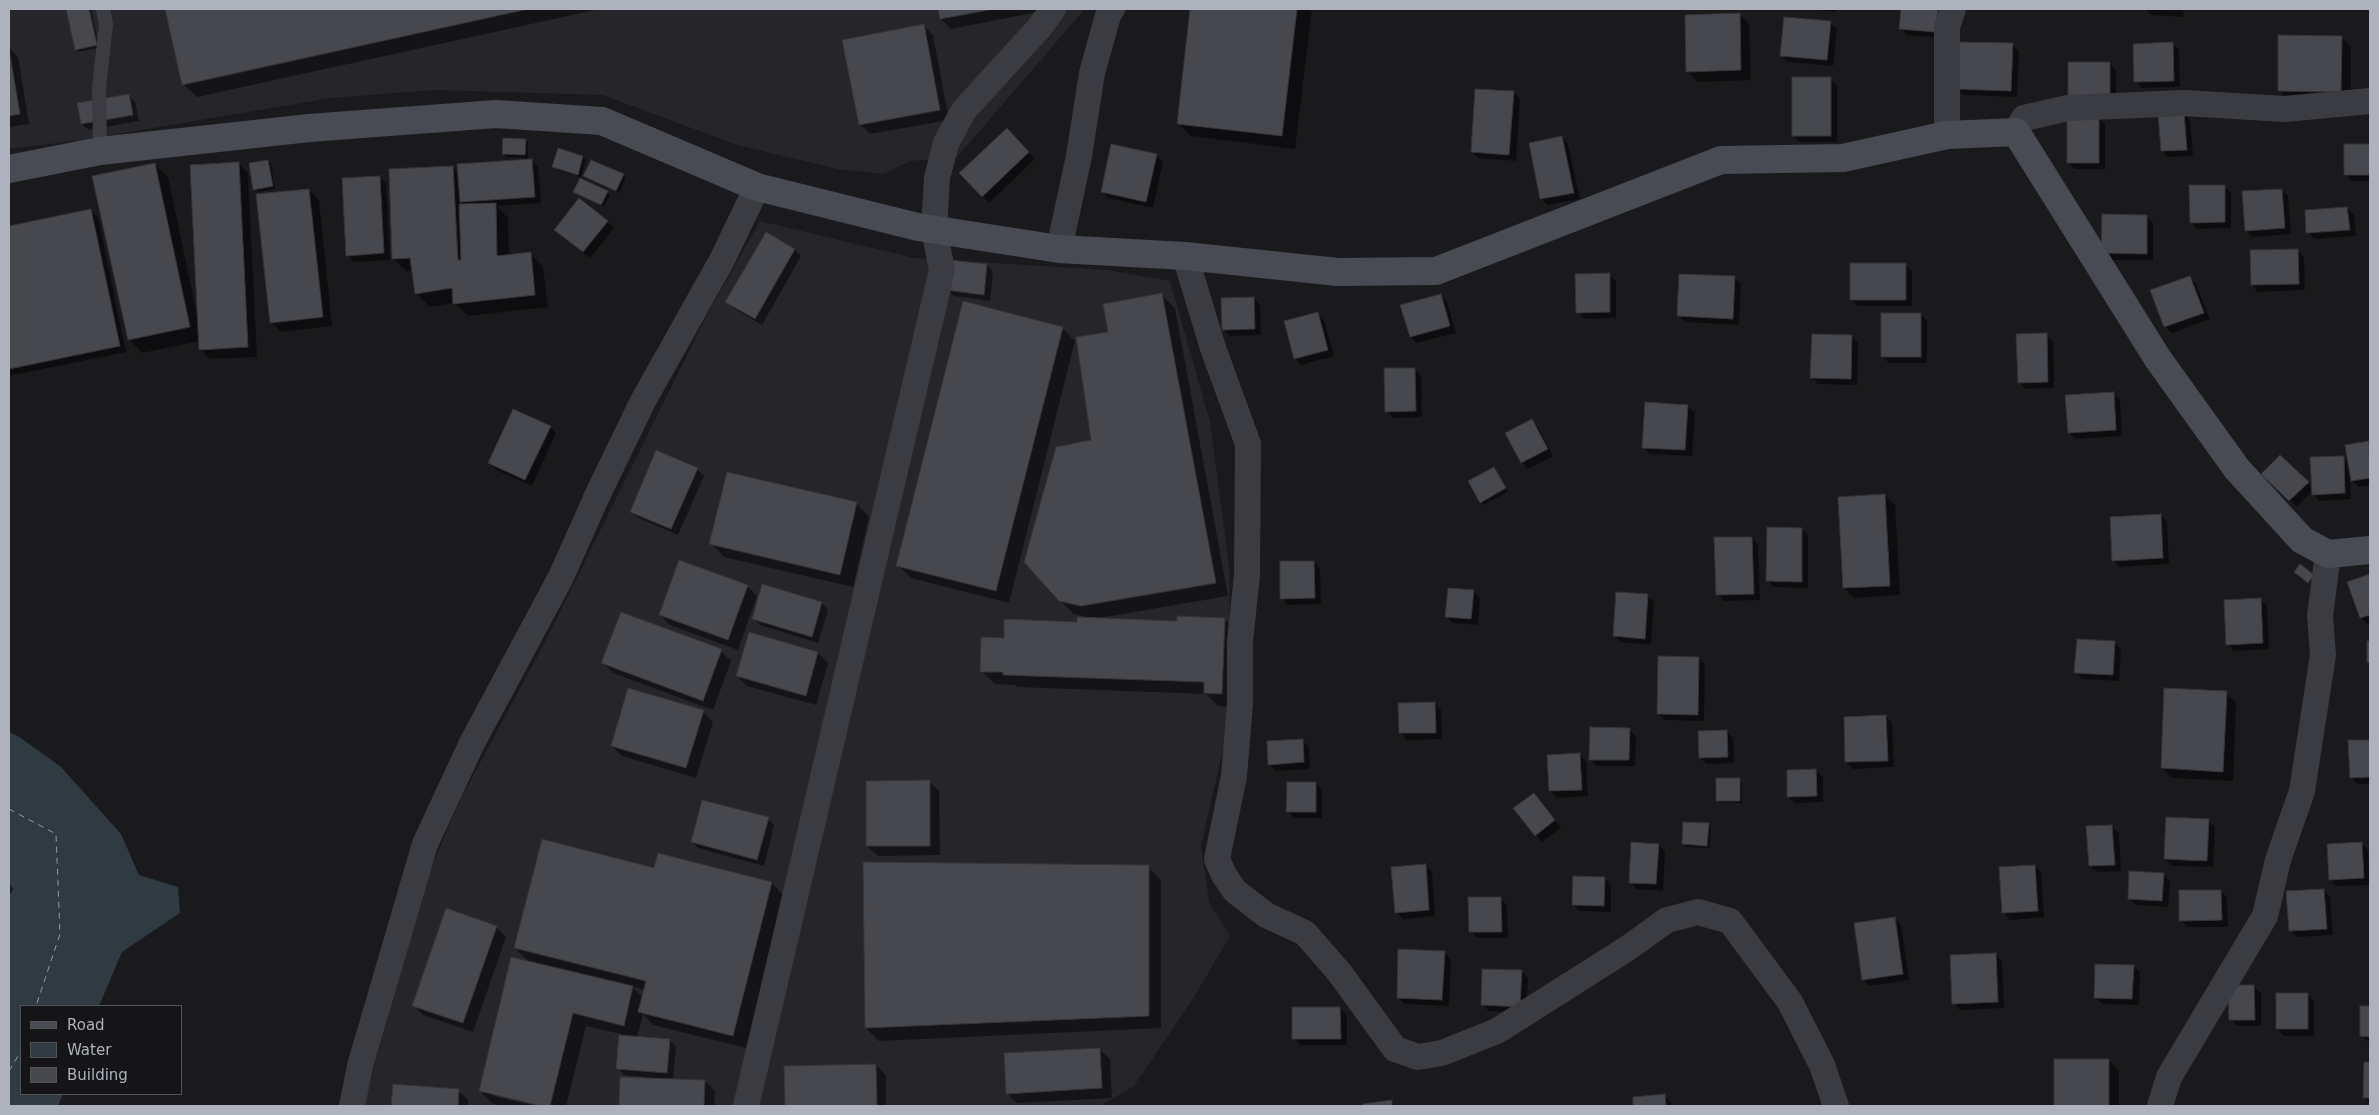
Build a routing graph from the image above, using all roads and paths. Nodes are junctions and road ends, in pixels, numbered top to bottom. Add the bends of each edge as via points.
1 (103, 9) edge
2 (1053, 9) edge
3 (1112, 9) edge
4 (1953, 9) edge
5 (2370, 101) edge
6 (2016, 132) junction
7 (1946, 135) junction
8 (100, 151) junction
9 (9, 169) edge
10 (758, 187) junction
11 (934, 229) junction
12 (1059, 249) junction
13 (1185, 256) junction
14 (2370, 550) edge
15 (2328, 554) junction
16 (352, 1106) edge
17 (746, 1106) edge
18 (1836, 1106) edge
19 (2160, 1106) edge

1 - 8 lane via 106,24 99,88
2 - 11 street via 964,110 946,143 937,178
3 - 12 street via 1092,72 1079,156
4 - 7 street via 1947,27
5 - 6 street via 2285,109 2184,103 2068,108 2024,118
6 - 7 main road
6 - 15 main road via 2158,359 2236,469 2302,540
7 - 13 main road via 1843,158 1721,160 1436,271 1338,272
8 - 9 main road
8 - 10 main road via 309,128 496,114 602,121
10 - 11 main road via 918,228
10 - 16 street via 722,260 643,401 561,577 472,742 425,844 365,1048
11 - 12 main road
11 - 17 street via 942,270
12 - 13 main road
13 - 18 street via 1213,348 1248,444 1247,576 1240,641 1240,704 1234,776 1217,858 1235,890 1266,915 1305,933 1339,972 1395,1049 1418,1057 1442,1053 1497,1031 1667,920 1698,912 1730,921 1790,1002 1822,1065
14 - 15 main road
15 - 19 street via 2320,616 2323,655 2302,792 2278,860 2265,916 2169,1077

